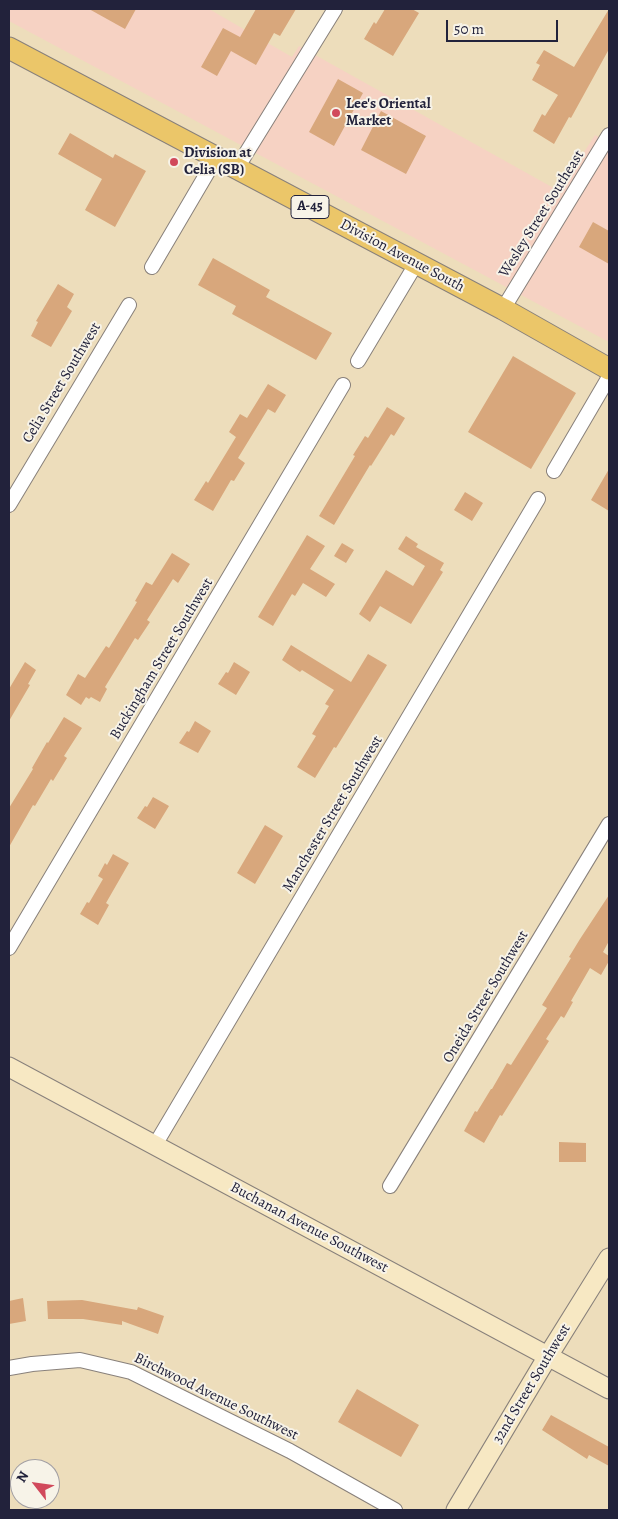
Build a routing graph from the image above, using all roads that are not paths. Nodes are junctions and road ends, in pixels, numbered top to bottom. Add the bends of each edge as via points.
1 (335, 9) edge
2 (9, 48) edge
3 (609, 135) edge
4 (216, 158) junction
5 (237, 168) junction
6 (416, 264) junction
7 (152, 268) dead end
8 (129, 305) dead end
9 (503, 309) junction
10 (358, 361) dead end
11 (609, 369) edge
12 (609, 377) edge
13 (343, 385) dead end
14 (554, 471) dead end
15 (538, 499) dead end
16 (9, 505) edge
17 (609, 824) edge
18 (9, 948) edge
19 (9, 1067) edge
20 (155, 1145) junction
21 (390, 1186) dead end
22 (609, 1258) edge
23 (548, 1356) junction
24 (9, 1368) edge
25 (609, 1389) edge
26 (395, 1510) edge
27 (456, 1510) edge

1 - 5 street
2 - 4 main road, Division Avenue South / A-45
3 - 9 street, Wesley Street Southeast
4 - 5 main road, Division Avenue South / A-45
4 - 7 street
5 - 6 main road, Division Avenue South / A-45
6 - 9 main road, Division Avenue South / A-45
6 - 10 street
8 - 16 street, Celia Street Southwest
9 - 11 main road, Division Avenue South / A-45
12 - 14 street
13 - 18 street, Buckingham Street Southwest
15 - 20 street, Manchester Street Southwest
17 - 21 street, Oneida Street Southwest
19 - 20 street, Buchanan Avenue Southwest
20 - 23 street, Buchanan Avenue Southwest
22 - 23 street, 32nd Street Southwest
23 - 25 street, Buchanan Avenue Southwest
23 - 27 street, 32nd Street Southwest
24 - 26 street, Birchwood Avenue Southwest via 80,1360 131,1372 290,1451

